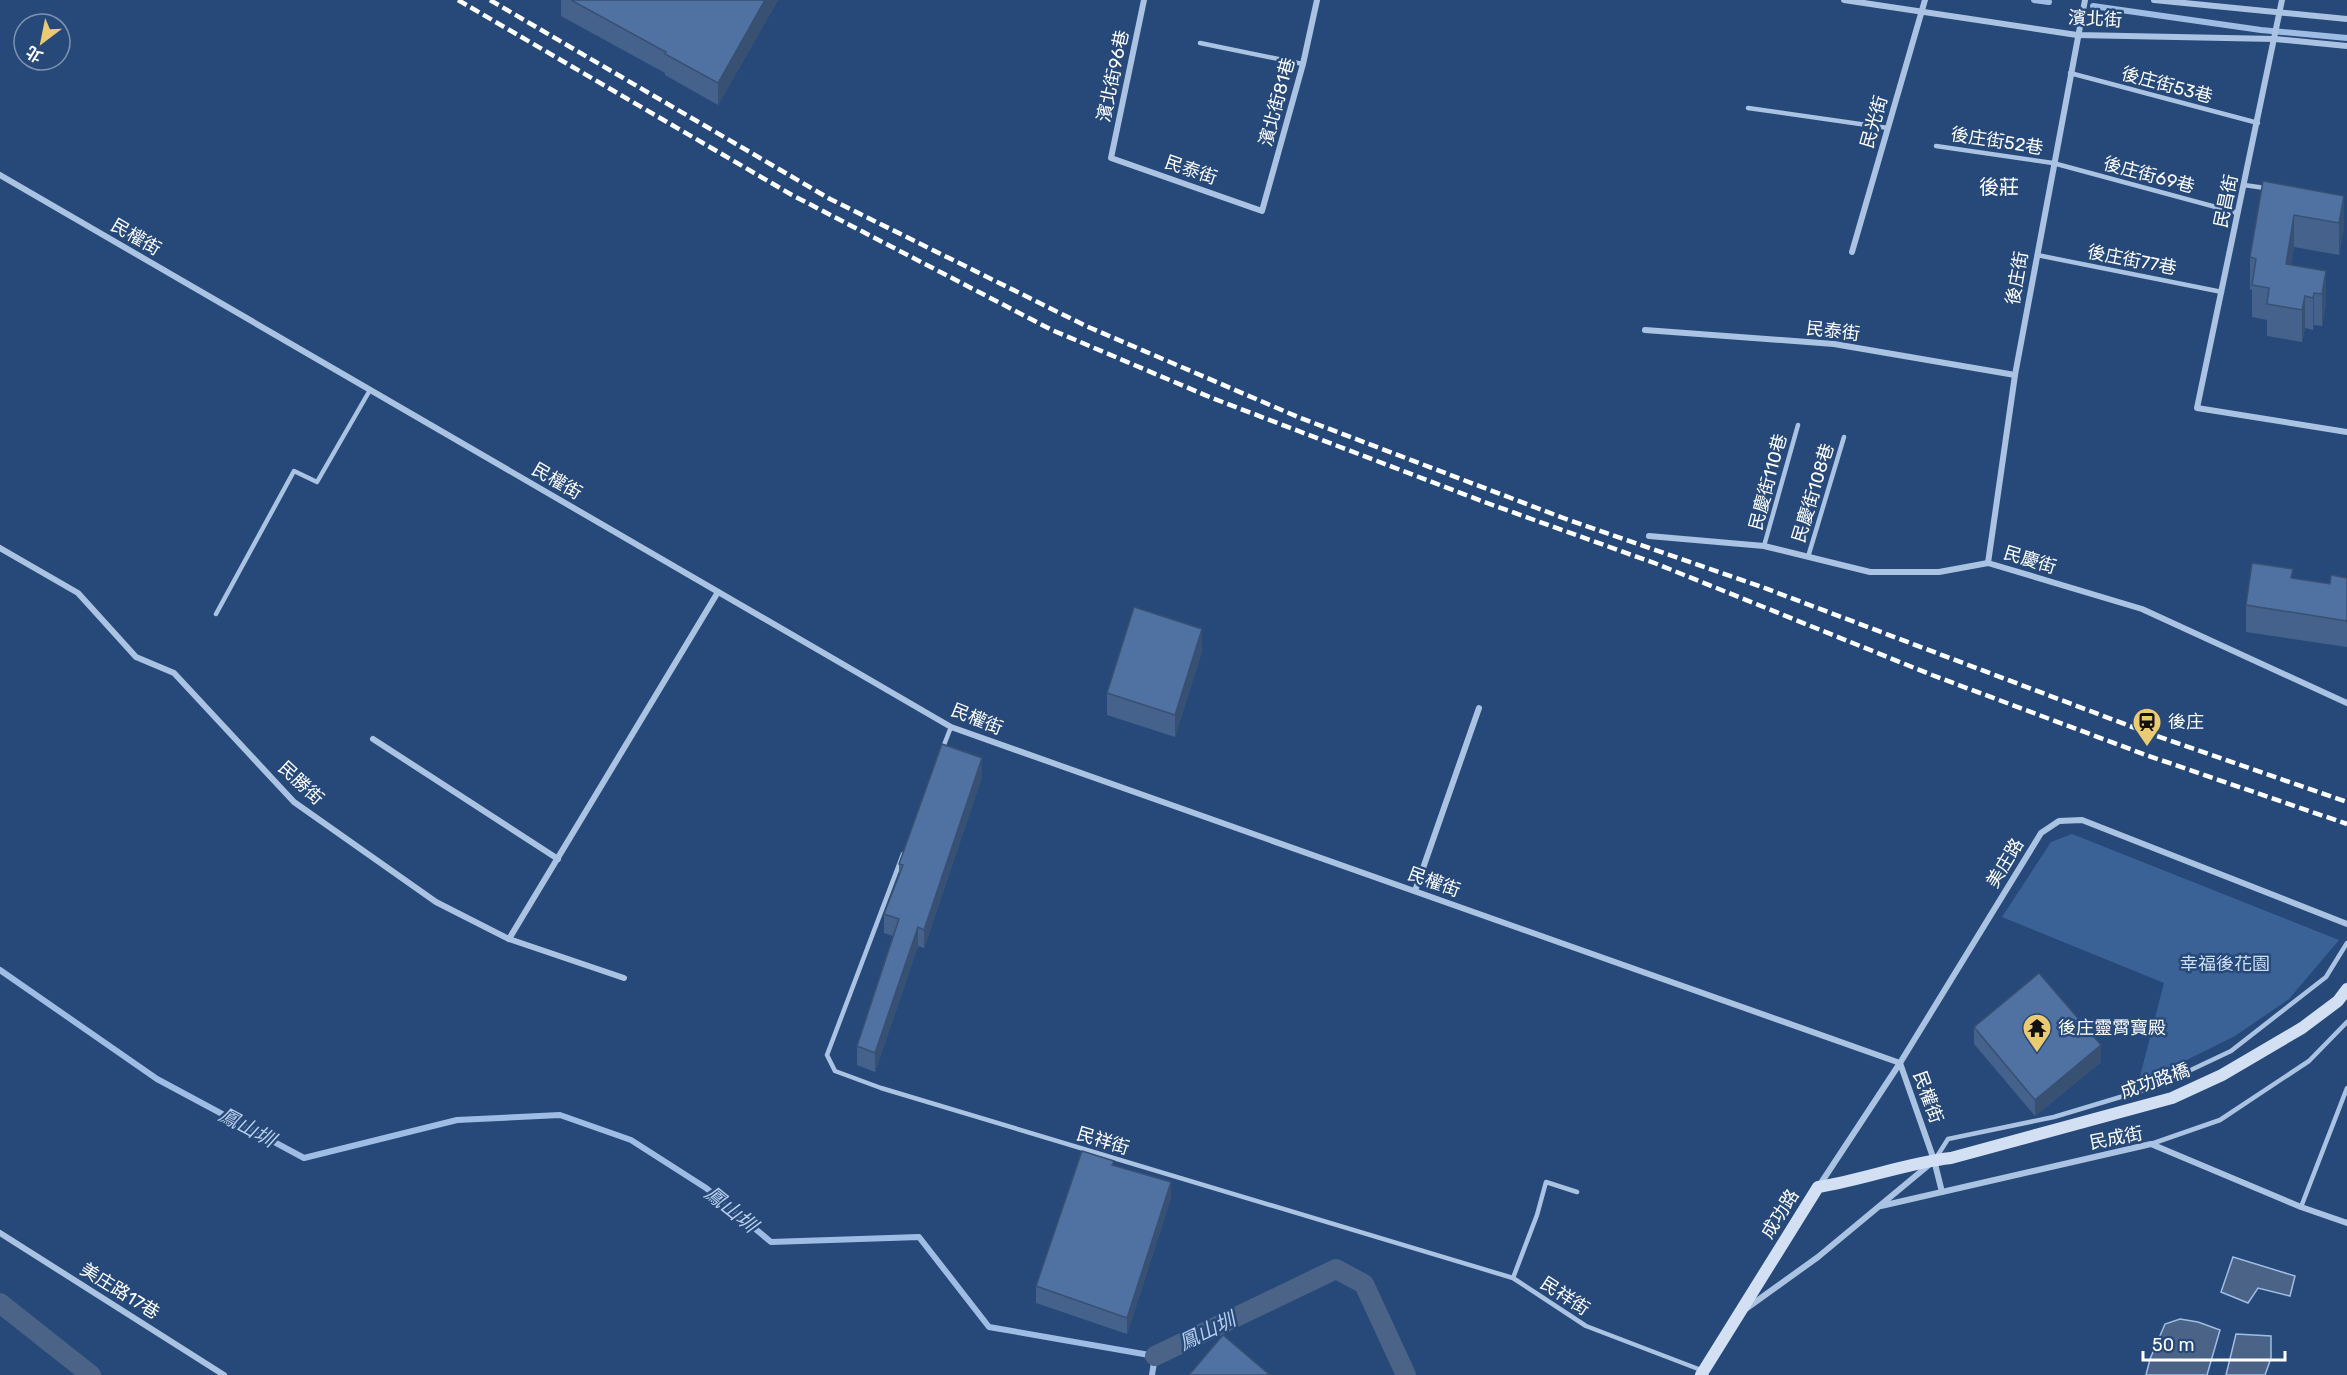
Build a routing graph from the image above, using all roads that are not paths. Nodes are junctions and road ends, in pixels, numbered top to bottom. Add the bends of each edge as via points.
1 (1144, 0) edge
2 (1317, 0) edge
3 (1844, 0) edge
4 (1925, 0) edge
5 (2085, 0) edge
6 (2154, 0) edge
7 (2282, 0) edge
8 (2169, 1) edge
9 (1922, 12) junction
10 (2280, 13) junction
11 (2347, 19) edge
12 (2077, 35) junction
13 (2275, 39) junction
14 (1200, 43) dead end
15 (2347, 46) edge
16 (1303, 64) junction
17 (2070, 73) junction
18 (1748, 108) dead end
19 (2258, 123) junction
20 (1888, 128) junction
21 (1936, 146) dead end
22 (1111, 158) joint
23 (2053, 164) junction
24 (0, 175) edge
25 (2244, 185) junction
26 (2267, 189) edge
27 (1262, 211) joint
28 (2238, 213) junction
29 (1852, 252) dead end
30 (2037, 255) junction
31 (2222, 292) junction
32 (1645, 330) dead end
33 (2015, 375) junction
34 (370, 390) junction
35 (1798, 424) dead end
36 (2347, 432) edge
37 (1844, 437) dead end
38 (1649, 536) dead end
39 (1764, 546) junction
40 (0, 548) edge
41 (1808, 557) junction
42 (1988, 563) junction
43 (718, 592) junction
44 (216, 614) dead end
45 (2347, 703) edge
46 (1479, 708) dead end
47 (951, 727) junction
48 (373, 739) dead end
49 (939, 760) edge
50 (906, 847) edge
51 (558, 859) junction
52 (1415, 891) junction
53 (2347, 924) edge
54 (509, 939) junction
55 (2347, 943) edge
56 (624, 978) dead end
57 (2347, 989) edge
58 (2347, 1022) edge
59 (1900, 1063) junction
60 (2347, 1089) edge
61 (2151, 1144) junction
62 (1951, 1158) joint
63 (1934, 1160) junction
64 (1818, 1187) junction
65 (1577, 1192) dead end
66 (1942, 1192) junction
67 (1881, 1206) junction
68 (2301, 1207) junction
69 (2347, 1223) edge
70 (0, 1233) edge
71 (1513, 1278) junction
72 (1740, 1313) junction
73 (1702, 1373) edge
74 (224, 1375) edge

1 - 22 street, 濱北街96巷
2 - 16 street, 濱北街81巷
3 - 9 street, 濱北街
4 - 9 street, 民光街
5 - 12 street, 後庄街
6 - 8 street
7 - 10 street, 民昌街
8 - 10 street
9 - 12 street, 濱北街
9 - 20 street, 民光街
10 - 11 street
10 - 13 street, 民昌街
12 - 13 street, 濱北街
12 - 17 street, 後庄街
13 - 15 street, 濱北街
13 - 19 street, 民昌街
14 - 16 lane
16 - 27 street, 濱北街81巷
17 - 19 lane, 後庄街53巷
17 - 23 street, 後庄街
18 - 20 lane
19 - 25 street, 民昌街
20 - 29 street, 民光街
21 - 23 lane, 後庄街52巷
22 - 27 street, 民泰街
23 - 28 lane, 後庄街69巷
23 - 30 street, 後庄街
24 - 34 street, 民權街
25 - 26 lane
25 - 28 street, 民昌街
28 - 31 street, 民昌街
30 - 31 lane, 後庄街77巷
30 - 33 street, 後庄街
31 - 36 street, 民昌街 via 2197,408
32 - 33 street, 民泰街 via 1834,344
33 - 42 street, 後庄街
34 - 43 street, 民權街
34 - 44 lane via 317,482 294,471
35 - 39 lane, 民慶街110巷
37 - 41 lane, 民慶街108巷
38 - 39 street, 民慶街
39 - 41 street, 民慶街
40 - 54 street, 民勝街 via 78,593 136,657 174,673 294,802 436,902
41 - 42 street, 民慶街 via 1870,572 1939,572
42 - 45 street, 民慶街 via 2142,609
43 - 47 street, 民權街
43 - 51 street
46 - 52 street
47 - 49 lane
47 - 52 street, 民權街
48 - 51 street
50 - 71 lane, 民祥街 via 827,1055 835,1071
51 - 54 street
52 - 59 street, 民權街
53 - 59 street, 美庄路 via 2082,820 2060,821 2041,833
54 - 56 street, 民勝街
55 - 63 lane via 2326,978 2231,1051 2157,1086 2054,1117 1948,1139
57 - 62 street, 成功路橋 via 2338,1001 2302,1028 2222,1076 2172,1098
58 - 61 lane via 2309,1061 2220,1120
59 - 63 street, 民權街
59 - 64 street, 美庄路
60 - 68 lane
61 - 66 street, 民成街
61 - 68 street, 民成街
62 - 63 street, 成功路
63 - 64 street, 成功路
63 - 66 street, 民權街
63 - 67 street
64 - 72 street, 成功路
65 - 71 lane via 1546,1182
66 - 67 street, 民成街
67 - 72 street
68 - 69 street, 民成街
70 - 74 street, 美庄路17巷
71 - 73 lane, 民祥街 via 1586,1326
72 - 73 street, 成功路

